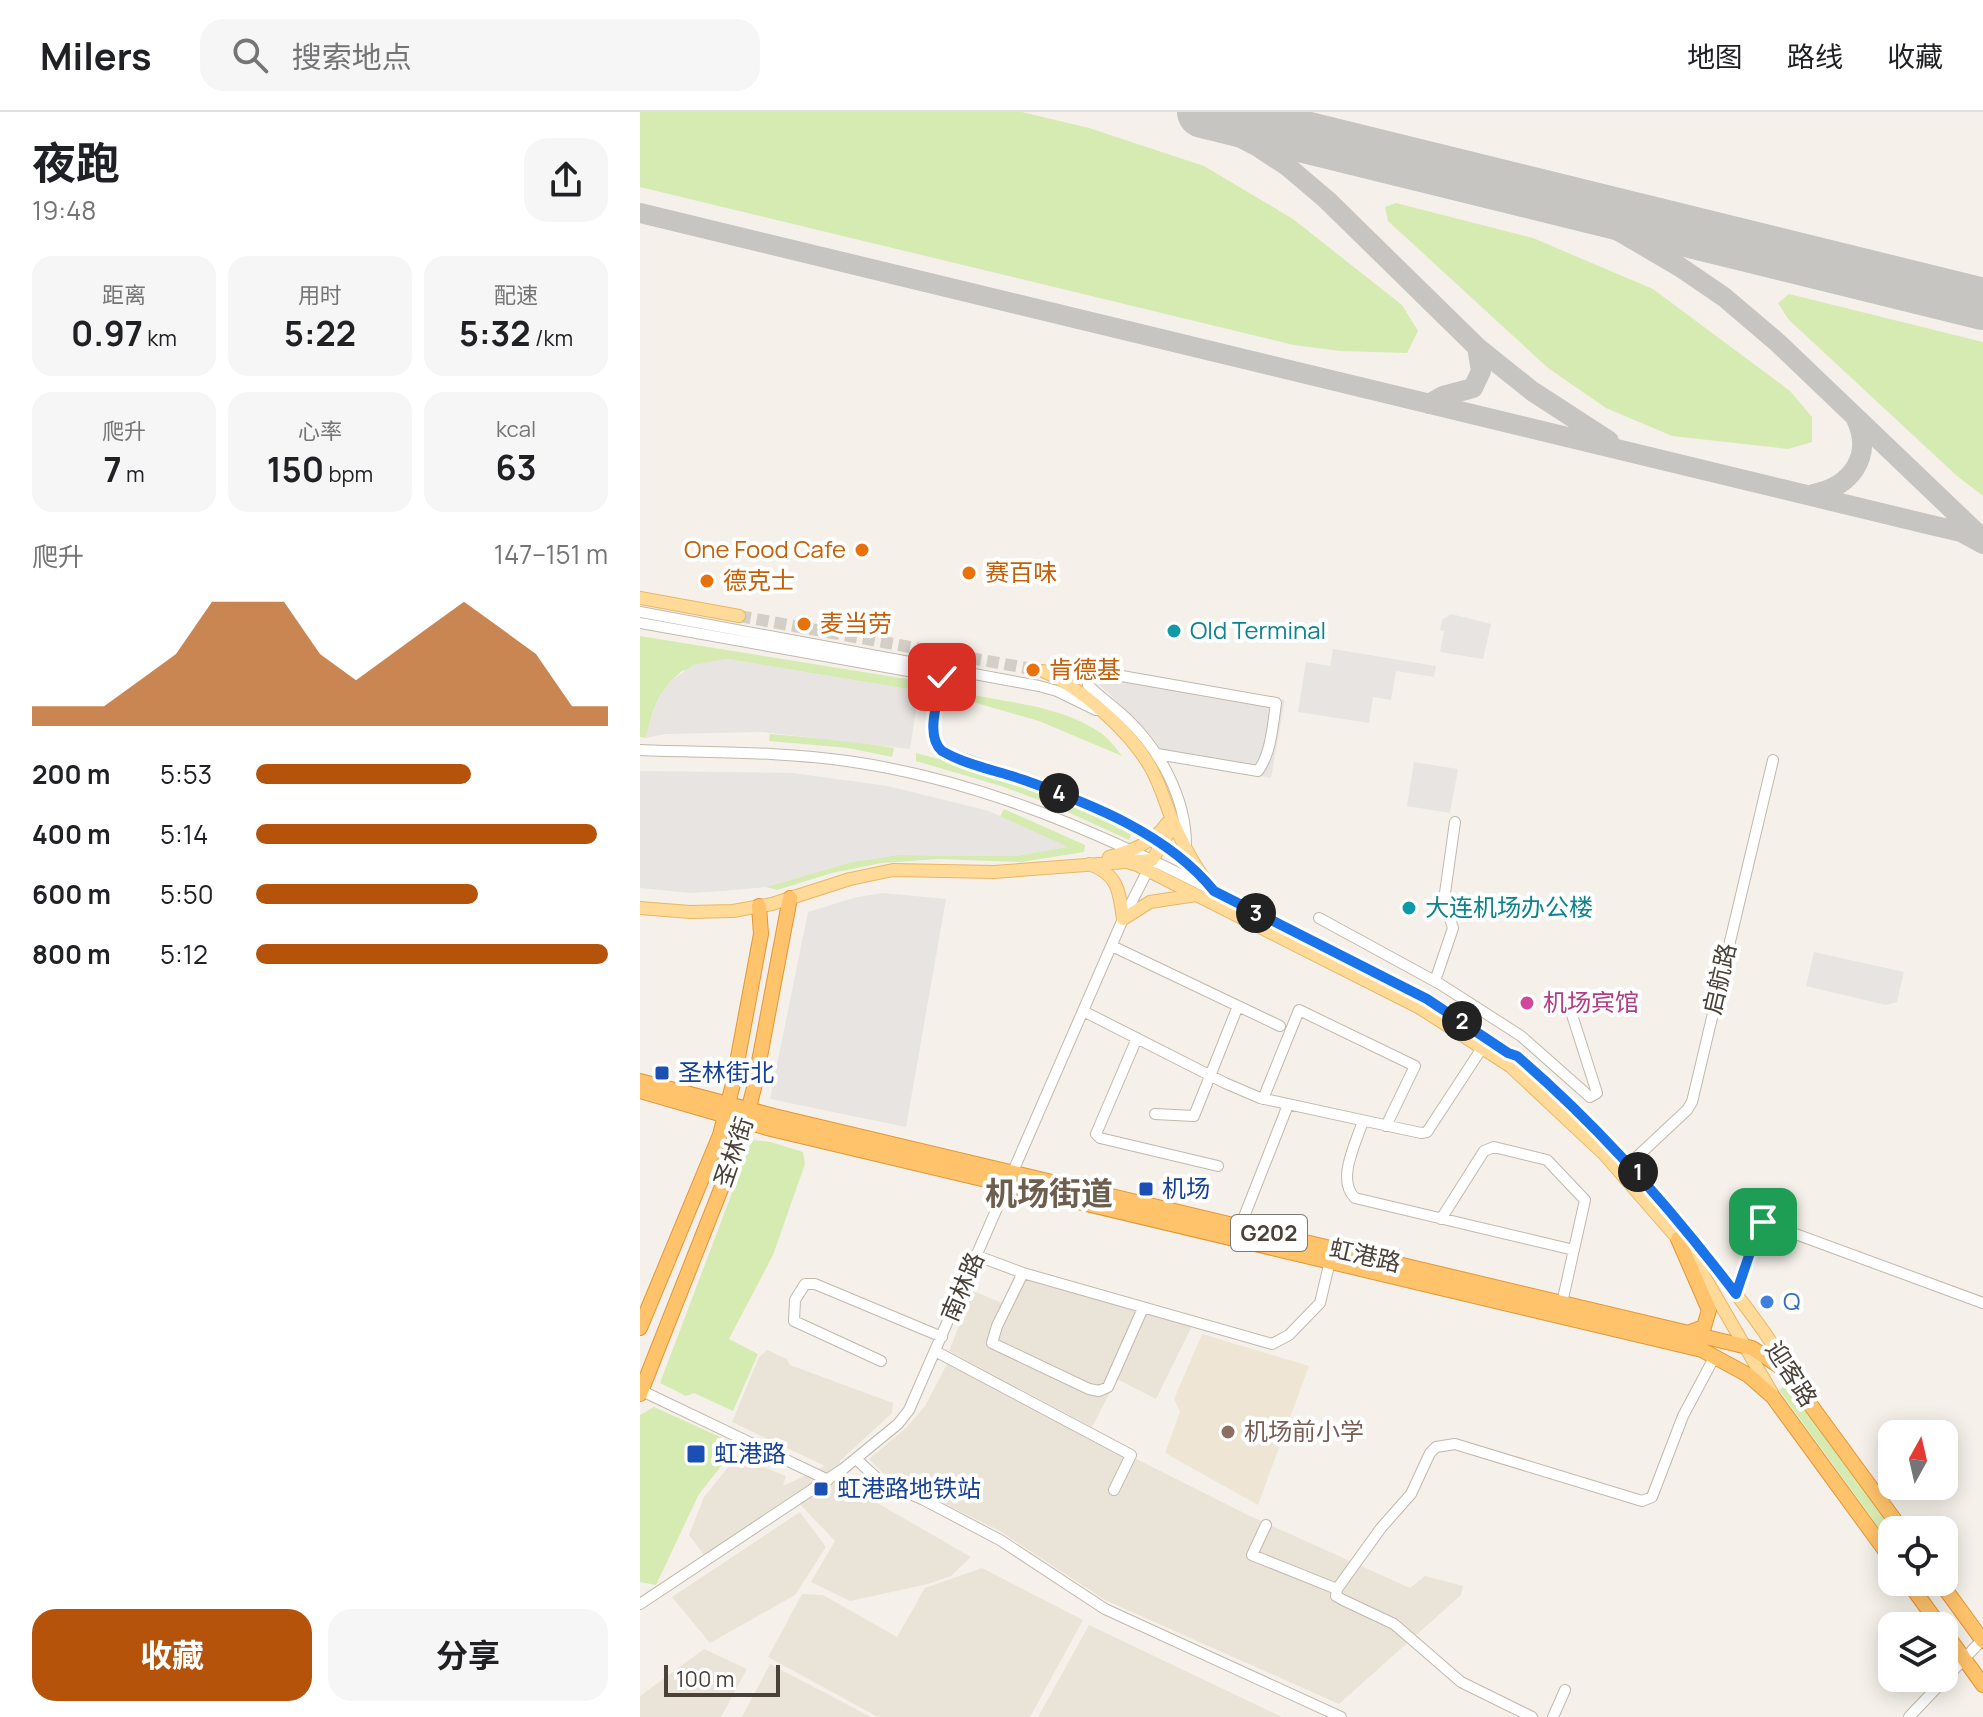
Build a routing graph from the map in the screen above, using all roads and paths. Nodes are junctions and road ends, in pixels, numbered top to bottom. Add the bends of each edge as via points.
1 (640, 598) edge
2 (640, 612) edge
3 (739, 616) tunnel mouth
4 (640, 623) edge
5 (1043, 671) tunnel mouth
6 (1105, 715) junction
7 (640, 750) edge
8 (1157, 754) junction
9 (1773, 760) dead end
10 (1172, 821) junction
11 (1455, 822) dead end
12 (1157, 841) junction
13 (1186, 847) junction
14 (1126, 856) junction
15 (1086, 863) junction
16 (1150, 865) junction
17 (1201, 875) junction
18 (1214, 891) junction
19 (1196, 895) junction
20 (790, 898) junction
21 (759, 906) junction
22 (640, 908) edge
23 (1319, 918) dead end
24 (1123, 919) junction
25 (1112, 946) junction
26 (1435, 981) junction
27 (1566, 996) dead end
28 (1238, 1006) junction
29 (1083, 1011) junction
30 (1280, 1026) dead end
31 (1521, 1036) junction
32 (1137, 1038) junction
33 (1482, 1048) junction
34 (1508, 1053) junction
35 (1212, 1076) junction
36 (640, 1081) edge
37 (640, 1091) edge
38 (1263, 1099) junction
39 (1288, 1105) junction
40 (726, 1110) junction
41 (1155, 1114) dead end
42 (747, 1116) junction
43 (1363, 1121) junction
44 (1386, 1126) junction
45 (1218, 1166) dead end
46 (1625, 1168) junction
47 (1011, 1179) junction
48 (1441, 1219) junction
49 (1240, 1227) junction
50 (1678, 1239) junction
51 (1574, 1250) junction
52 (975, 1255) junction
53 (1330, 1261) junction
54 (1023, 1273) junction
55 (1736, 1294) junction
56 (1562, 1303) junction
57 (1983, 1303) edge
58 (1143, 1308) junction
59 (640, 1328) edge
60 (1688, 1332) junction
61 (942, 1337) junction
62 (1744, 1346) junction
63 (935, 1351) junction
64 (1715, 1356) junction
65 (881, 1361) dead end
66 (1797, 1386) junction
67 (641, 1392) edge
68 (1780, 1406) junction
69 (856, 1459) junction
70 (828, 1480) junction
71 (1114, 1490) dead end
72 (1892, 1516) edge
73 (1266, 1525) dead end
74 (1878, 1541) edge
75 (1337, 1589) junction
76 (1950, 1596) edge
77 (640, 1604) edge
78 (1982, 1640) edge
79 (1958, 1651) edge
80 (1964, 1659) junction
81 (1983, 1685) edge
82 (1565, 1690) dead end
83 (1528, 1716) edge
84 (1341, 1717) edge
85 (1553, 1717) edge
86 (1909, 1717) edge

1 - 3 main road
2 - 6 street via 1039,686
4 - 12 street via 942,677 933,728 942,751 1057,792
5 - 6 main road
6 - 10 main road via 1137,745
7 - 14 street via 782,754 912,772 1043,813
8 - 8 street via 1088,685 1090,672 1276,703 1258,771
8 - 13 street via 1182,813
9 - 46 street, 启航路 via 1692,1102
10 - 12 main road
10 - 13 main road
11 - 26 street via 1444,900 1453,928
12 - 14 main road
12 - 16 main road
12 - 17 street
13 - 17 main road
14 - 15 main road
14 - 16 main road
15 - 20 main road via 994,872 893,870
15 - 24 main road via 1116,882
16 - 18 street
16 - 19 main road, 迎客路
16 - 24 street, 南林路
17 - 18 main road
18 - 34 main road, 迎客路 via 1427,999
19 - 24 main road via 1150,902
19 - 33 main road, 迎客路 via 1433,1015
20 - 21 main road
20 - 42 highway, 圣林街
21 - 22 main road via 690,912
21 - 40 highway, 圣林街 via 761,934
23 - 26 street
24 - 25 street, 南林路
25 - 28 street
25 - 29 street, 南林路
26 - 31 street
27 - 31 street via 1597,1093 1590,1097
28 - 30 street
28 - 35 street
29 - 32 street
29 - 47 street, 南林路
31 - 34 street
32 - 35 street
32 - 45 street via 1096,1134
33 - 44 street via 1427,1132
33 - 46 main road, 迎客路 via 1539,1090
34 - 46 main road, 迎客路 via 1548,1083
35 - 38 street
35 - 41 street via 1194,1116
36 - 40 highway, 虹港路 / G202
37 - 40 highway, 虹港路 / G202
38 - 39 street
38 - 44 street via 1299,1010 1415,1066
39 - 43 street
39 - 49 street
40 - 42 highway, 虹港路 / G202
40 - 59 highway, 圣林街
42 - 47 highway, 虹港路 / G202
42 - 67 highway, 圣林街
43 - 44 street
43 - 48 street via 1347,1172 1348,1192
46 - 50 main road, 迎客路
46 - 55 main road, 迎客路 via 1689,1232
47 - 49 highway, 虹港路 / G202
47 - 52 street, 南林路
47 - 53 highway, 虹港路 / G202
48 - 51 street
48 - 51 street via 1484,1151 1494,1147 1547,1160 1585,1200
49 - 56 highway, 虹港路 / G202
50 - 60 highway via 1709,1310 1704,1327
50 - 62 main road, 迎客路
51 - 56 street
52 - 54 street
52 - 61 street, 南林路
53 - 58 street via 1320,1303 1289,1335 1272,1344
53 - 64 highway, 虹港路 / G202
54 - 58 street
54 - 58 street via 992,1343 1089,1389 1108,1387
55 - 57 street via 1763,1222
55 - 66 main road, 迎客路
56 - 60 highway, 虹港路 / G202
60 - 62 highway, 虹港路 / G202
61 - 63 street, 南林路
61 - 65 street via 805,1284 795,1300 794,1321
62 - 66 highway, 虹港路 / G202 via 1774,1360
62 - 68 main road, 迎客路
63 - 69 street, 南林路 via 903,1417
63 - 71 street via 1131,1455
64 - 68 highway, 虹港路 / G202 via 1761,1385
64 - 75 street via 1648,1500 1445,1444 1430,1453 1411,1494
66 - 72 highway, 迎客路 / G202
67 - 70 street
68 - 74 highway, 迎客路 / G202
69 - 70 street, 南林路
69 - 84 street via 880,1481 1000,1540 1105,1609
70 - 77 street, 南林路
73 - 75 street via 1252,1555
75 - 83 street via 1336,1596 1394,1624 1461,1682
76 - 78 highway
78 - 80 street
79 - 80 highway
80 - 81 highway
80 - 86 street
82 - 85 street

